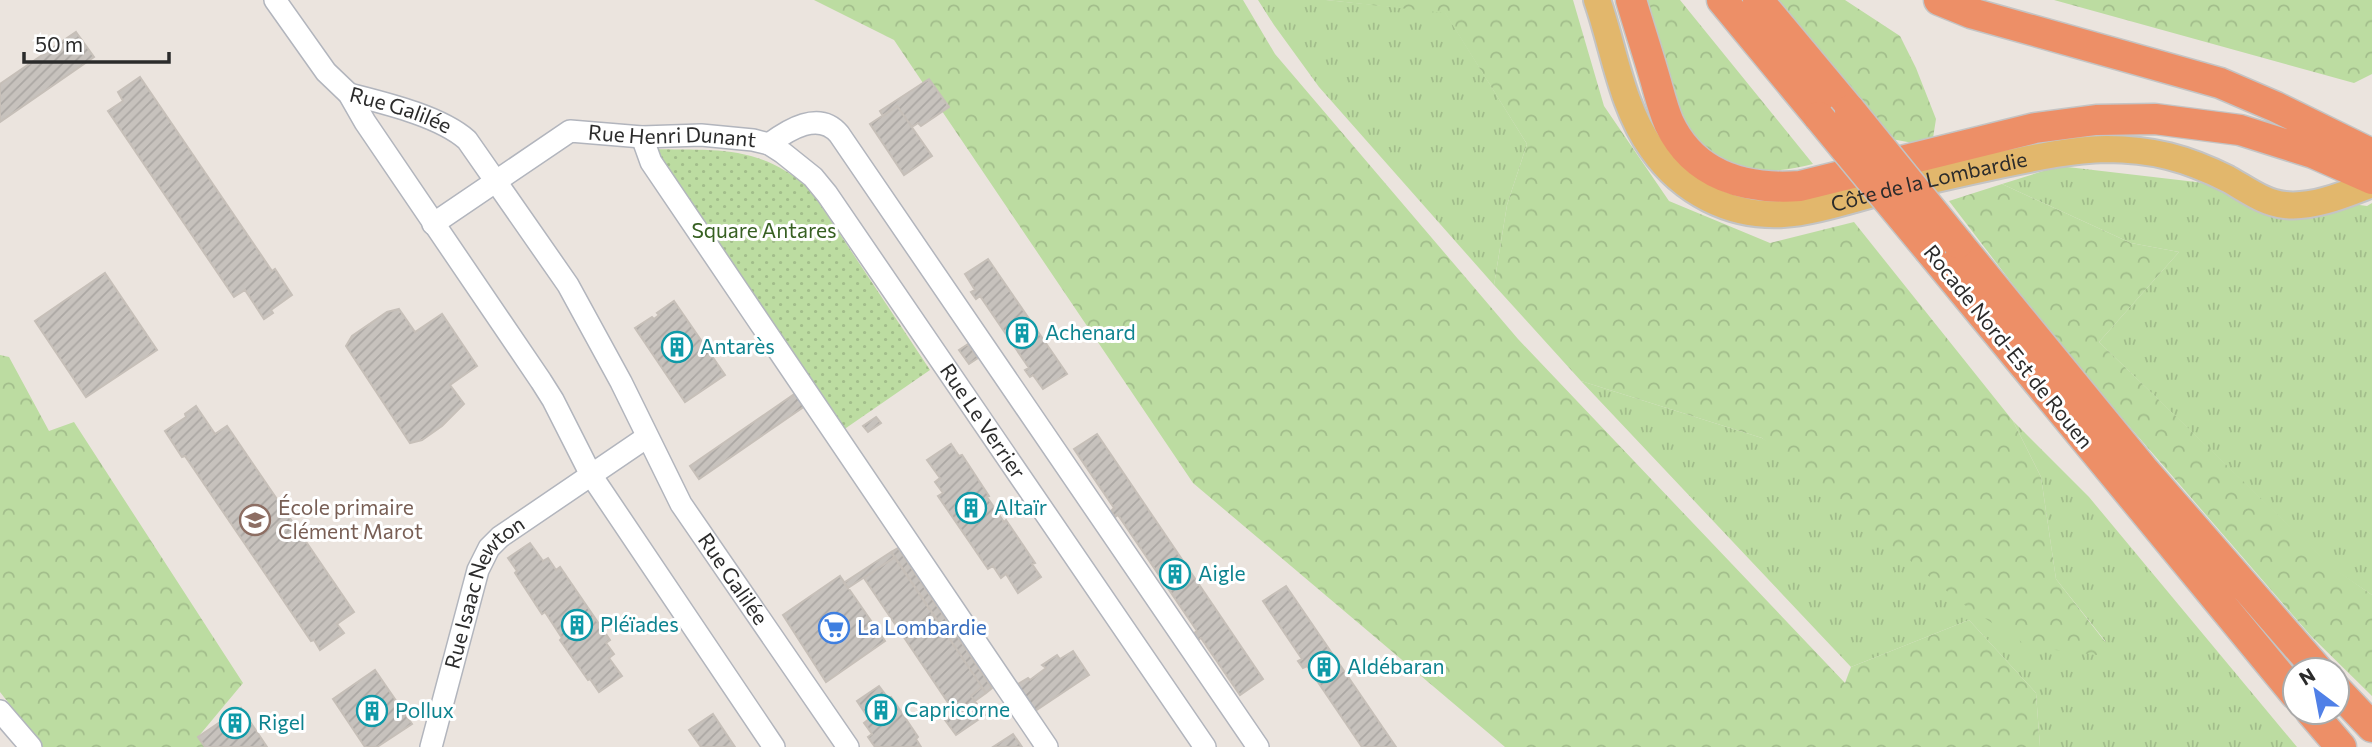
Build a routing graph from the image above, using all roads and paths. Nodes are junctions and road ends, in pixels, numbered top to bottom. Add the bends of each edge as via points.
1 (275, 0) edge
2 (1597, 0) edge
3 (1631, 0) edge
4 (1722, 0) edge
5 (1758, 0) edge
6 (1939, 0) edge
7 (349, 94) junction
8 (642, 137) junction
9 (769, 144) junction
10 (2372, 154) edge
11 (496, 181) junction
12 (2372, 181) edge
13 (433, 224) junction
14 (647, 437) junction
15 (591, 475) junction
16 (2306, 656) edge
17 (2281, 677) edge
18 (2351, 705) edge
19 (0, 711) edge
20 (2323, 726) edge
21 (2372, 727) edge
22 (31, 747) edge
23 (431, 747) edge
24 (774, 747) edge
25 (848, 747) edge
26 (1047, 747) edge
27 (1205, 747) edge
28 (1258, 747) edge
29 (2341, 747) edge

1 - 7 street via 326,72
2 - 12 main road, Côte de la Lombardie via 1630,103 1650,147 1696,193 1731,208 1784,214 2054,153 2105,149 2153,151 2194,163 2270,202 2286,205 2327,200
3 - 12 highway via 1669,122 1681,143 1723,176 1749,185 1800,186 2035,128 2155,119 2241,130 2313,153
4 - 17 highway, Rocade Nord-Est de Rouen, bridge
5 - 16 highway, Rocade Nord-Est de Rouen, bridge via 2151,479
6 - 10 highway via 1971,13 2220,82
7 - 11 street, Rue Galilée via 390,104 458,132
7 - 13 street, Rue Galilée
8 - 9 street, Rue Henri Dunant via 701,135
8 - 11 street, Rue Henri Dunant via 570,131
8 - 26 street via 651,162
9 - 27 street, Rue Le Verrier via 813,177 827,194
9 - 28 street via 809,122 835,129
11 - 13 street, Rue Henri Dunant
11 - 14 street, Rue Galilée via 568,285
13 - 15 street, Rue Galilée via 553,400
14 - 15 street, Rue Isaac Newton
14 - 25 street, Rue Galilée via 688,514
15 - 23 street, Rue Isaac Newton via 489,548 478,570
15 - 24 street, Rue Galilée
18 - 21 highway
19 - 22 street
20 - 29 highway

